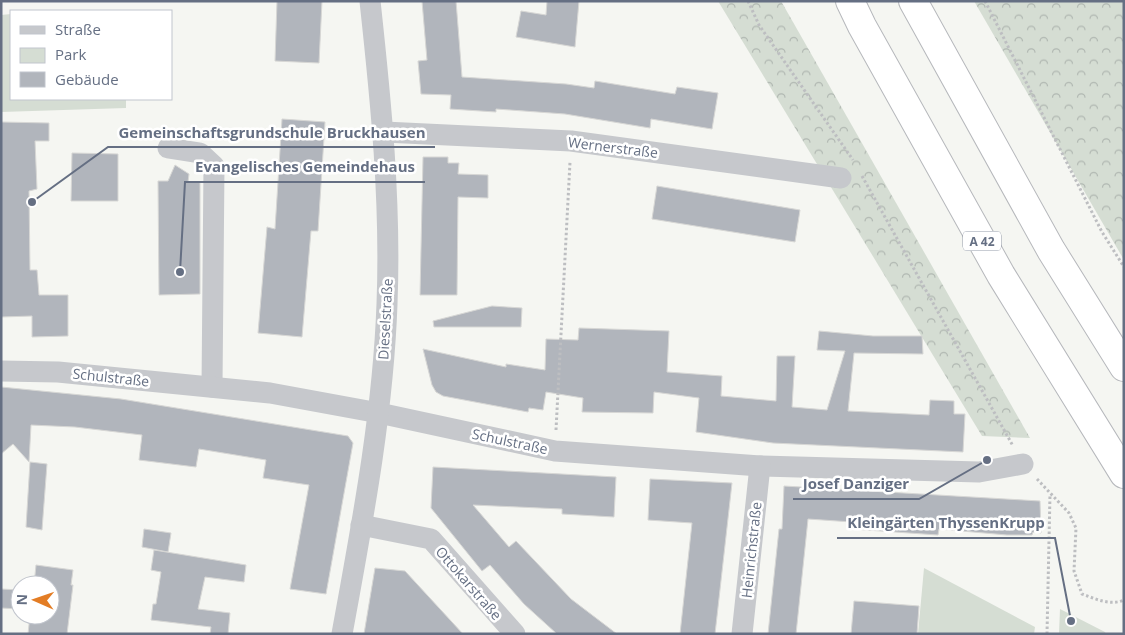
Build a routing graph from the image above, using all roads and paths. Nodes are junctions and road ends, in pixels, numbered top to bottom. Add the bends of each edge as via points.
1 (370, 1) edge
2 (748, 1) edge
3 (850, 1) edge
4 (913, 1) edge
5 (985, 1) edge
6 (384, 132) junction
7 (571, 141) junction
8 (168, 148) dead end
9 (852, 172) junction
10 (1124, 267) edge
11 (1124, 367) edge
12 (1, 371) edge
13 (212, 387) junction
14 (379, 413) junction
15 (555, 451) junction
16 (1023, 464) junction
17 (760, 466) junction
18 (1124, 474) edge
19 (1050, 494) junction
20 (361, 525) junction
21 (1124, 600) edge
22 (342, 634) edge
23 (515, 634) edge
24 (742, 634) edge
25 (1047, 634) edge

1 - 6 street, Dieselstraße
2 - 9 path via 759,25
3 - 18 highway, A 42 via 1001,274
4 - 11 highway via 1050,250
5 - 10 path via 1102,232
6 - 7 street, Wernerstraße
6 - 14 street, Dieselstraße via 387,304
7 - 9 street, Wernerstraße
7 - 15 path
8 - 13 street via 200,153 214,166
9 - 16 path
12 - 13 street, Schulstraße via 58,372
13 - 14 street, Schulstraße via 270,393
14 - 15 street, Schulstraße
14 - 20 street, Dieselstraße
15 - 17 street, Schulstraße
16 - 17 street, Schulstraße via 979,472
16 - 19 path
17 - 24 street, Heinrichstraße
19 - 21 path via 1069,513 1076,528 1074,571 1082,594 1104,602
19 - 25 path
20 - 22 street, Dieselstraße
20 - 23 street, Ottokarstraße via 431,539

